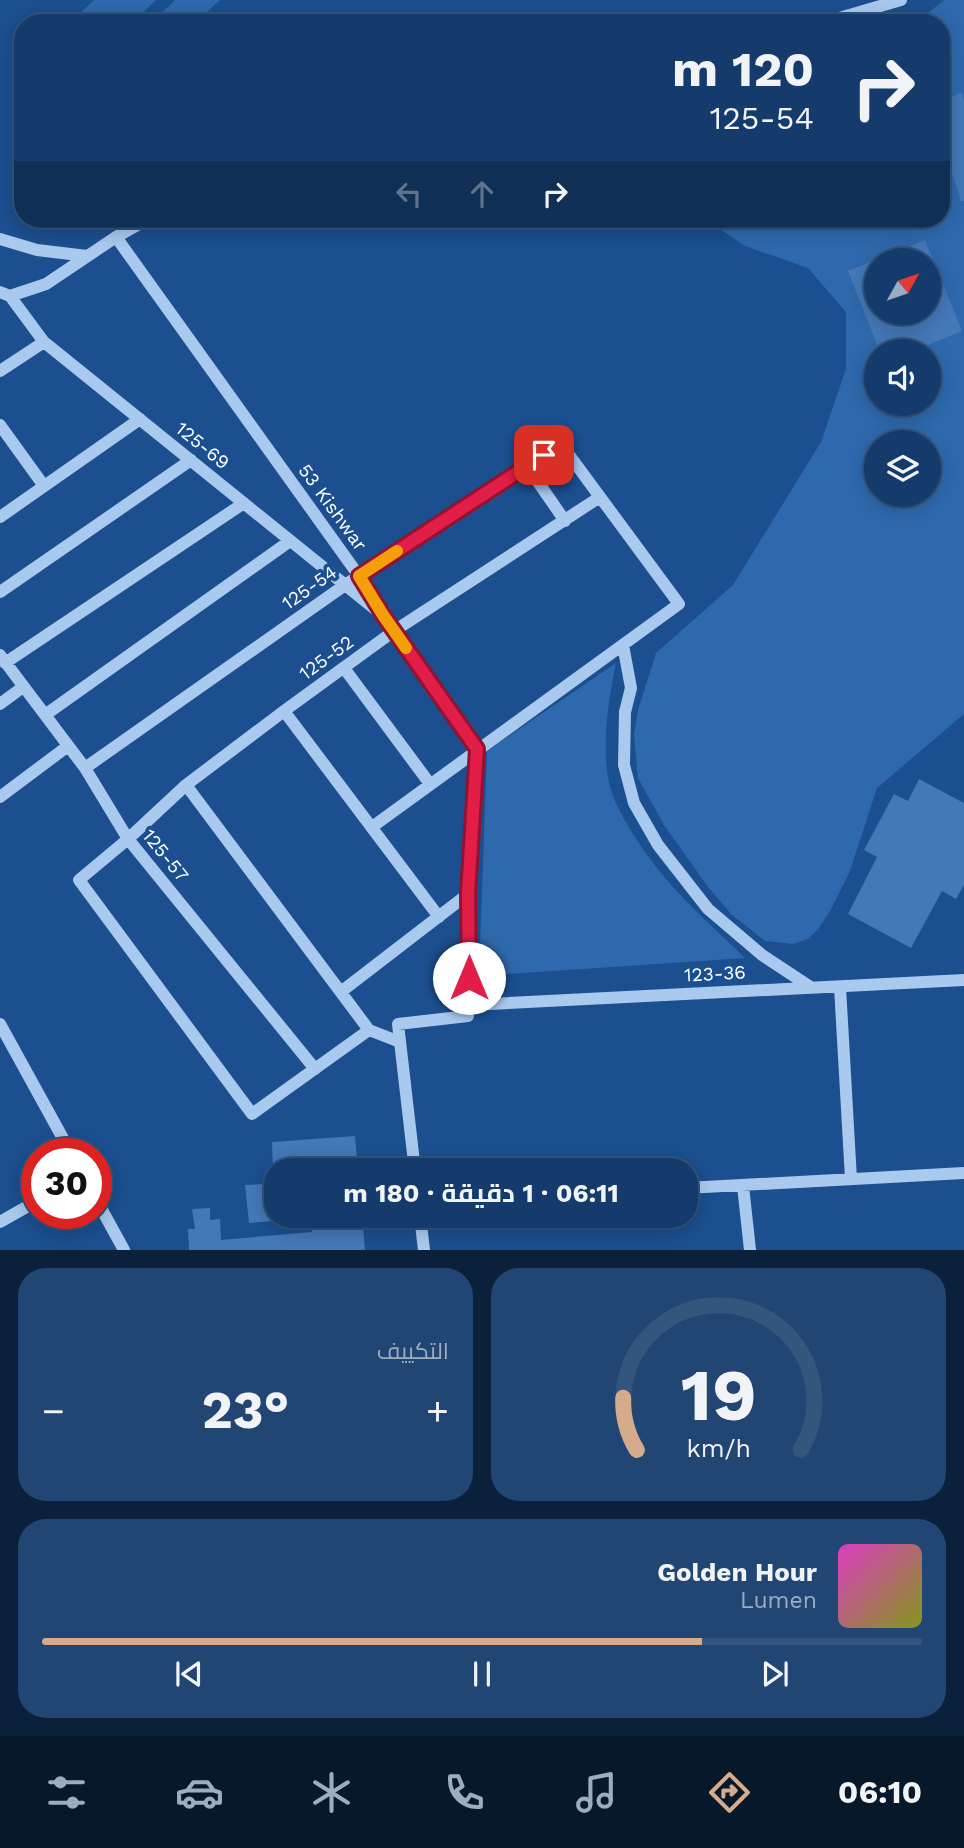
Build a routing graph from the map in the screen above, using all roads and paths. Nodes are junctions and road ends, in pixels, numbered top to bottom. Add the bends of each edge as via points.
1 (901, 0) edge
2 (856, 14) edge
3 (132, 228) edge
4 (116, 237) junction
5 (0, 239) edge
6 (87, 256) junction
7 (5, 294) edge
8 (44, 342) junction
9 (0, 371) edge
10 (140, 419) junction
11 (0, 425) edge
12 (191, 460) junction
13 (527, 466) junction
14 (44, 486) junction
15 (600, 497) junction
16 (244, 503) junction
17 (0, 517) edge
18 (565, 521) junction
19 (290, 541) junction
20 (359, 576) junction
21 (345, 585) junction
22 (0, 592) edge
23 (383, 615) junction
24 (394, 631) junction
25 (623, 645) junction
26 (3, 659) edge
27 (344, 668) junction
28 (23, 687) junction
29 (0, 704) edge
30 (284, 711) junction
31 (45, 715) junction
32 (68, 746) junction
33 (477, 749) junction
34 (85, 768) junction
35 (430, 784) junction
36 (186, 785) junction
37 (0, 797) edge
38 (372, 827) junction
39 (128, 839) junction
40 (468, 894) junction
41 (439, 917) junction
42 (964, 980) edge
43 (810, 986) junction
44 (840, 987) junction
45 (342, 991) junction
46 (469, 1005) junction
47 (0, 1024) edge
48 (369, 1030) junction
49 (400, 1042) junction
50 (315, 1069) junction
51 (63, 1138) edge
52 (413, 1158) edge
53 (964, 1173) edge
54 (851, 1180) junction
55 (743, 1186) junction
56 (698, 1188) edge
57 (21, 1210) edge
58 (0, 1222) edge
59 (112, 1228) edge
60 (421, 1228) edge
61 (124, 1250) edge
62 (424, 1250) edge
63 (750, 1250) edge

1 - 2 street
3 - 4 street
4 - 6 street
4 - 20 street, 53 Kishwar
5 - 6 street via 37,250
6 - 7 street via 46,284
7 - 8 street, 125-69
8 - 9 street
8 - 10 street, 125-69
10 - 12 street, 125-69
10 - 14 street
11 - 14 street
12 - 16 street, 125-69
12 - 22 street
13 - 15 street, 125-54 via 561,444
13 - 18 street
13 - 20 street, 125-54
14 - 17 street
15 - 18 street, 125-52
15 - 25 street via 679,604
16 - 19 street, 125-69
16 - 26 street
18 - 24 street, 125-52
19 - 21 street, 125-69
19 - 31 street
20 - 21 street, 125-54
20 - 23 street, 53 Kishwar
21 - 23 street, 125-69
21 - 34 street, 125-54
23 - 24 street, 53 Kishwar
24 - 27 street, 125-52
24 - 33 street, 53 Kishwar
25 - 33 street
25 - 43 street via 631,688 625,712 624,765 634,803 664,853 708,909 762,955
26 - 28 street, 125-57
27 - 30 street, 125-52
27 - 35 street
28 - 29 street
28 - 31 street, 125-57
30 - 36 street, 125-52
30 - 38 street
31 - 32 street, 125-57
32 - 34 street, 125-57
32 - 37 street
33 - 35 street
33 - 40 street
34 - 39 street, 125-57
35 - 38 street
36 - 39 street, 125-52
36 - 45 street
38 - 41 street
39 - 50 street, 125-57
39 - 50 street, 125-52 via 79,880 252,1114
40 - 41 street
40 - 46 street
41 - 45 street
42 - 44 street, 123-36
43 - 44 street, 123-36
43 - 46 street, 123-36
44 - 54 street
45 - 48 street
46 - 49 street via 468,1016 398,1024
47 - 51 street
48 - 49 street
48 - 50 street
49 - 52 street
53 - 54 street
54 - 55 street
55 - 56 street
55 - 63 street
57 - 58 street
59 - 61 street
60 - 62 street

